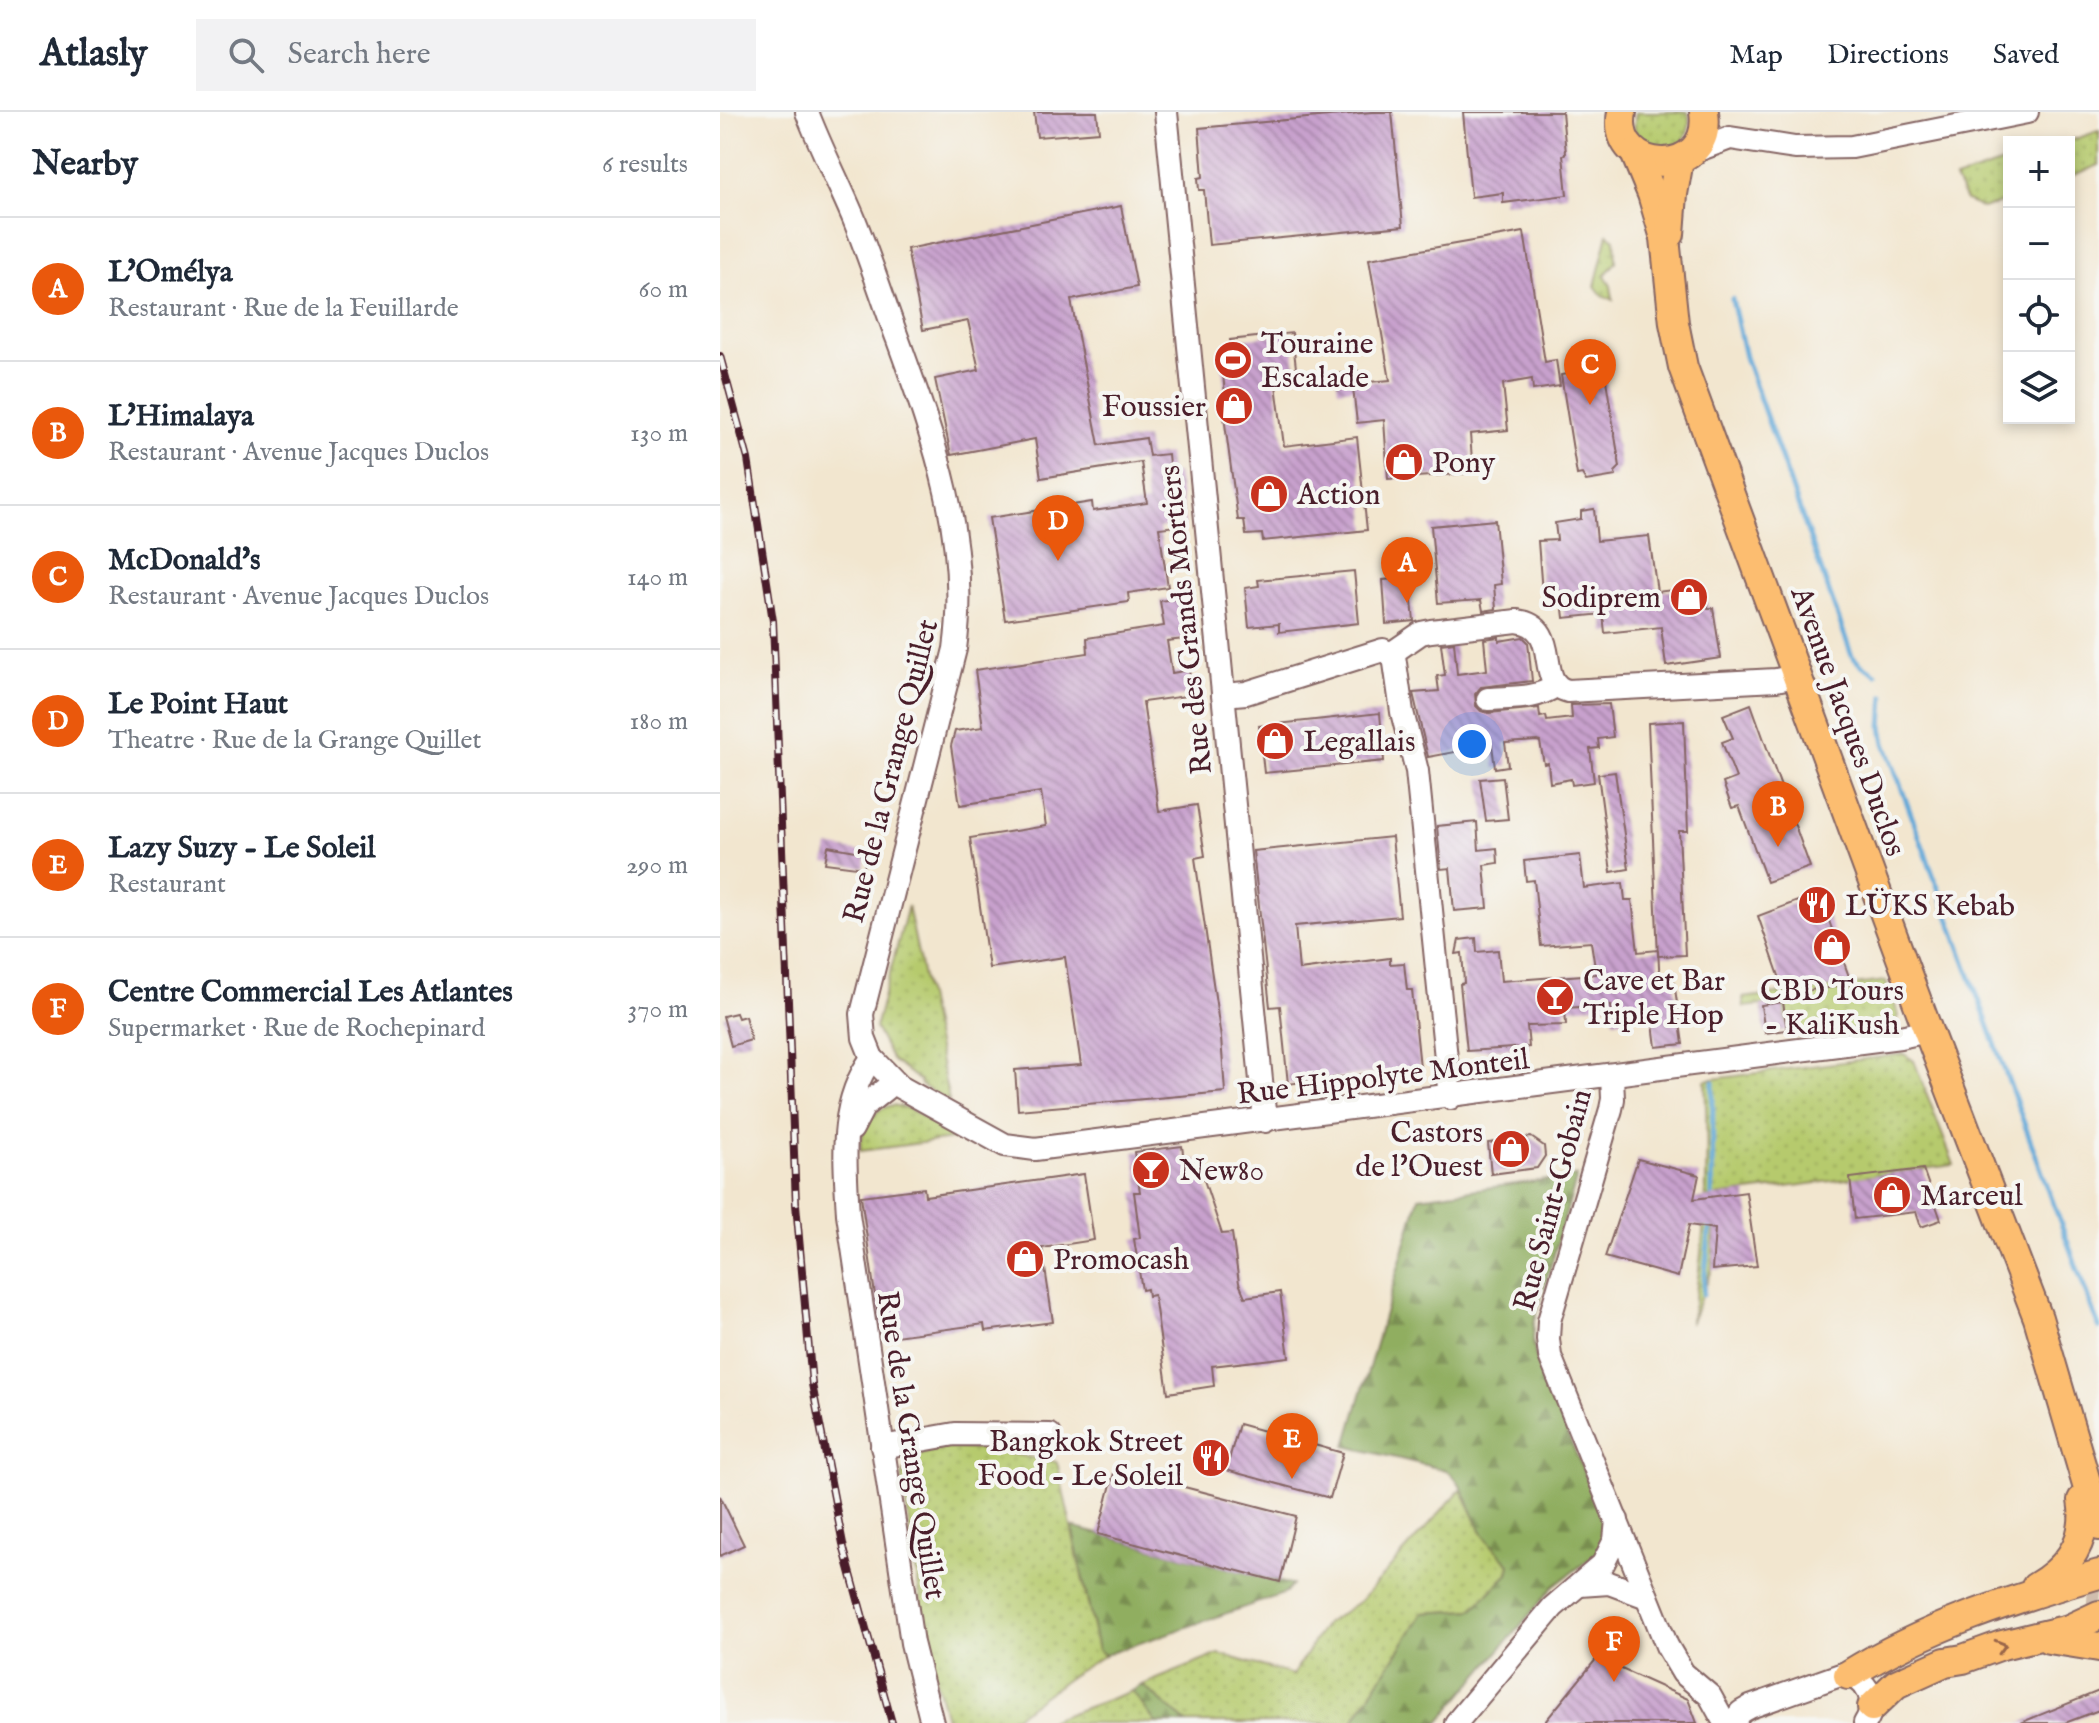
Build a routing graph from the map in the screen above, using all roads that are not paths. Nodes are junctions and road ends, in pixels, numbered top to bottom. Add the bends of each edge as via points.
1 (807, 112) edge
2 (1166, 112) edge
3 (1707, 112) edge
4 (1978, 112) edge
5 (2027, 112) edge
6 (1624, 127) edge
7 (1684, 157) junction
8 (1670, 276) junction
9 (1392, 653) junction
10 (1796, 676) junction
11 (1555, 686) junction
12 (1223, 695) junction
13 (1488, 699) dead end
14 (1928, 1031) junction
15 (872, 1058) junction
16 (1612, 1076) junction
17 (894, 1082) junction
18 (1450, 1098) junction
19 (1265, 1121) junction
20 (846, 1174) junction
21 (2038, 1318) junction
22 (2062, 1402) junction
23 (1050, 1435) dead end
24 (882, 1447) junction
25 (2099, 1466) edge
26 (1617, 1519) junction
27 (2099, 1526) edge
28 (1634, 1563) junction
29 (2099, 1574) tunnel mouth
30 (1580, 1585) junction
31 (1647, 1597) junction
32 (2009, 1602) junction
33 (2093, 1608) edge
34 (2040, 1637) junction
35 (2099, 1647) edge
36 (1853, 1676) junction
37 (1710, 1696) junction
38 (1742, 1715) edge
39 (1868, 1715) edge
40 (932, 1723) edge
41 (1456, 1723) edge
42 (1725, 1723) edge

1 - 15 street, Rue de la Grange Quillet via 854,220 926,417 959,559 955,649 864,1001 862,1026
2 - 12 street, Rue des Grands Mortiers
3 - 4 street via 1731,127 1824,139
3 - 7 main road, Avenue Jacques Duclos via 1702,137
5 - 7 street via 1852,147 1795,148 1730,138
6 - 7 main road via 1656,162
6 - 8 main road, Avenue Jacques Duclos via 1645,173 1665,238
7 - 8 main road, Avenue Jacques Duclos via 1672,208
8 - 10 main road, Avenue Jacques Duclos via 1683,367
9 - 11 street via 1421,633 1526,622 1543,638
9 - 12 street via 1377,651 1246,693
9 - 18 street via 1417,771
10 - 11 street via 1579,691
10 - 14 main road, Avenue Jacques Duclos
11 - 13 street via 1533,696
12 - 19 street, Rue des Grands Mortiers
14 - 16 street, Rue Hippolyte Monteil
14 - 21 main road, Avenue Jacques Duclos
15 - 17 street, Rue Hippolyte Monteil
15 - 20 street, Rue de la Grange Quillet via 849,1107
16 - 18 street, Rue Hippolyte Monteil
16 - 26 street, Rue Saint-Gobain via 1613,1099 1548,1339 1550,1356
17 - 19 street, Rue Hippolyte Monteil via 1005,1145 1024,1149
17 - 20 street, Rue de la Grange Quillet via 858,1115
18 - 19 street, Rue Hippolyte Monteil
20 - 24 street, Rue de la Grange Quillet
21 - 22 main road, Avenue Jacques Duclos
21 - 25 main road, Avenue Jacques Duclos
22 - 27 main road, Avenue Jacques Duclos
22 - 32 main road via 2084,1510 2081,1537 2072,1556 2047,1581
23 - 24 street via 955,1434
24 - 40 street, Rue de la Grange Quillet via 912,1643
26 - 28 street, Rue Saint-Gobain
26 - 30 street via 1610,1552
28 - 30 street
28 - 31 street, Rue Saint-Gobain
29 - 32 main road
30 - 31 street via 1609,1583
30 - 41 street via 1553,1607
31 - 37 street, Rue Saint-Gobain via 1683,1673
32 - 36 main road via 1913,1640
33 - 34 main road via 2069,1629
33 - 36 main road via 2065,1602 2035,1610
34 - 35 main road
39 -> 34 main road via 1896,1684 1945,1662
36 - 38 street via 1834,1676
36 - 39 street via 1867,1688
37 - 38 street
37 - 42 street

